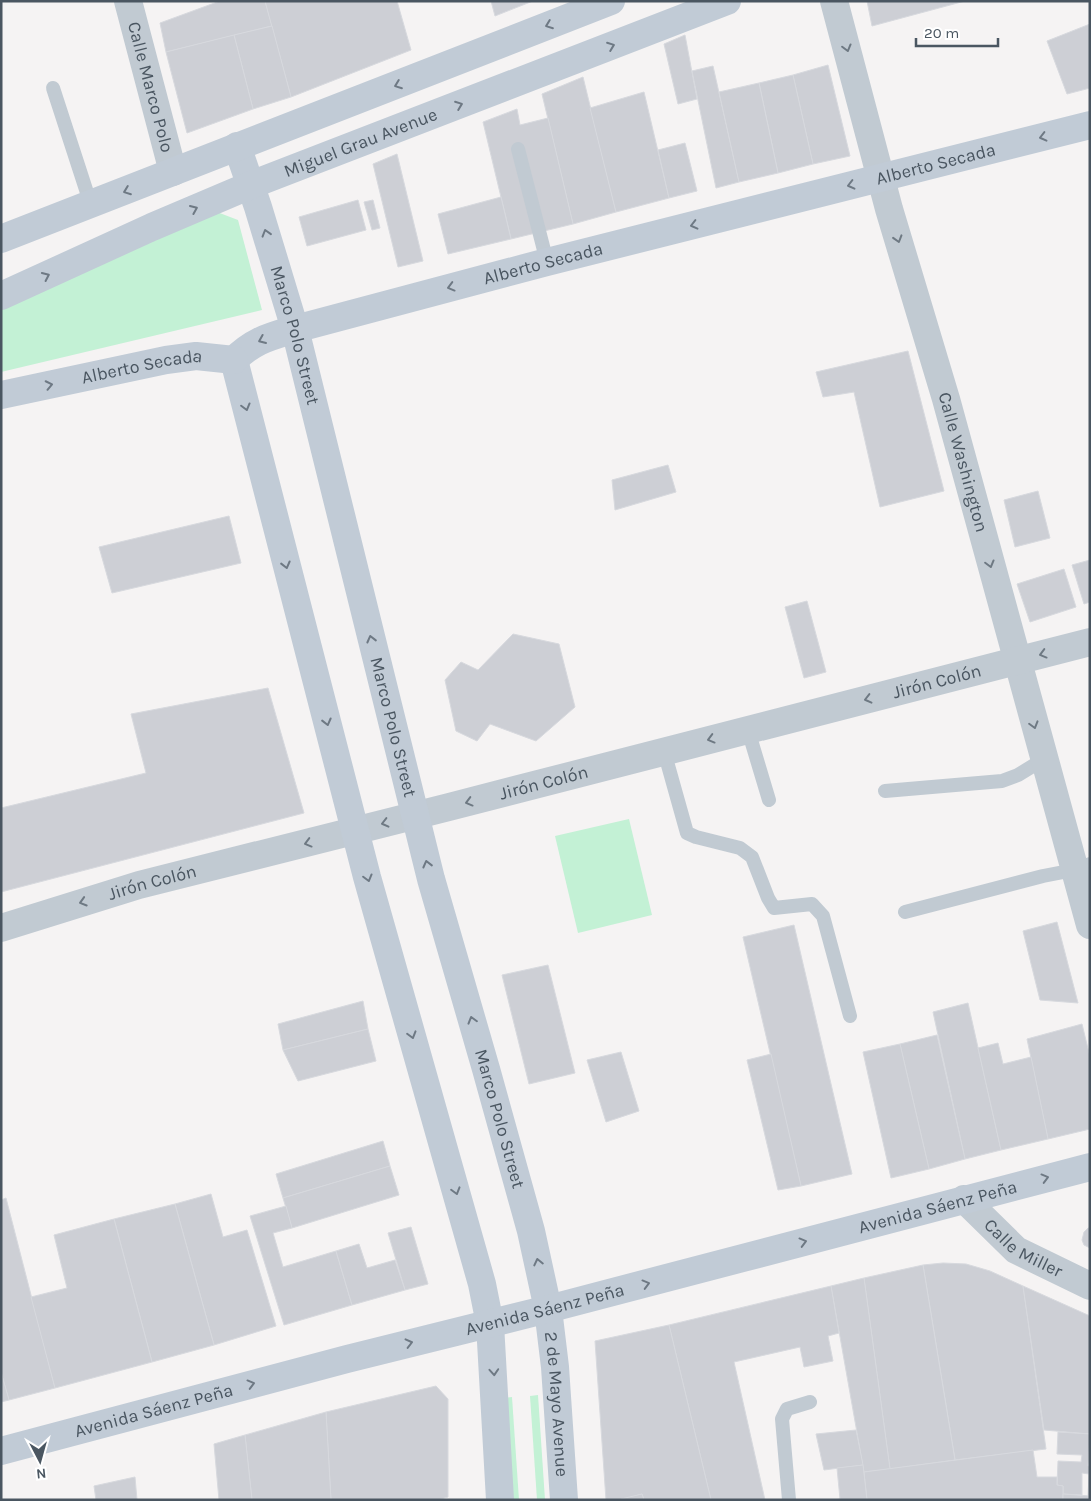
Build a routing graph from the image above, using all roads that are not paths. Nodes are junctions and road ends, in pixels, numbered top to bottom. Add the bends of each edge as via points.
1 (128, 1) edge
2 (611, 1) edge
3 (727, 1) edge
4 (834, 1) edge
5 (53, 88) dead end
6 (1090, 125) edge
7 (237, 146) junction
8 (518, 149) dead end
9 (173, 172) junction
10 (882, 177) junction
11 (251, 185) junction
12 (91, 204) junction
13 (1, 239) edge
14 (547, 262) junction
15 (1, 296) edge
16 (295, 330) junction
17 (234, 360) junction
18 (1, 395) edge
19 (1090, 642) edge
20 (1016, 661) junction
21 (748, 730) junction
22 (664, 751) junction
23 (1044, 759) junction
24 (885, 791) dead end
25 (769, 800) dead end
26 (415, 816) junction
27 (355, 831) junction
28 (1082, 867) edge
29 (905, 912) dead end
30 (1090, 925) edge
31 (1, 928) edge
32 (850, 1016) dead end
33 (1090, 1166) edge
34 (964, 1199) junction
35 (1090, 1286) edge
36 (548, 1309) junction
37 (490, 1324) junction
38 (810, 1402) dead end
39 (1, 1451) edge
40 (500, 1500) edge
41 (564, 1500) edge
42 (789, 1500) edge

1 - 9 street, Calle Marco Polo
2 -> 7 main road
11 -> 3 main road, Miguel Grau Avenue
4 -> 10 street, Calle Washington
5 - 12 lane
6 -> 10 main road, Alberto Secada
7 - 9 main road
7 - 11 main road, Marco Polo Street
8 - 14 lane
9 -> 12 main road
10 -> 14 main road, Alberto Secada
10 -> 20 street, Calle Washington
15 -> 11 main road, Miguel Grau Avenue
16 -> 11 main road, Marco Polo Street
12 - 13 main road
14 -> 16 main road, Alberto Secada
16 -> 17 main road, Alberto Secada via 265,338 246,348
26 -> 16 main road, Marco Polo Street
18 -> 17 main road, Alberto Secada via 174,359 196,356
17 -> 27 main road
19 -> 20 street, Jirón Colón
20 -> 21 street, Jirón Colón
20 -> 23 street, Calle Washington
21 -> 22 street, Jirón Colón
21 - 25 lane
22 -> 26 street, Jirón Colón
22 - 32 lane via 687,833 740,848 752,857 774,908 812,904 823,916
23 - 24 lane via 1002,781
23 - 28 street, Calle Washington
26 -> 27 street, Jirón Colón
36 -> 26 main road, Marco Polo Street via 531,1231
27 -> 31 street, Jirón Colón via 139,885
27 -> 37 main road via 482,1284
28 - 29 lane
28 - 30 street, Calle Washington
34 -> 33 main road, Avenida Sáenz Peña
34 - 35 street, Calle Miller via 1016,1250
36 -> 34 main road, Avenida Sáenz Peña
36 - 37 main road, Avenida Sáenz Peña
36 - 41 main road, 2 de Mayo Avenue
39 -> 37 main road, Avenida Sáenz Peña via 337,1361
37 -> 40 main road
38 - 42 lane via 787,1409 782,1419

